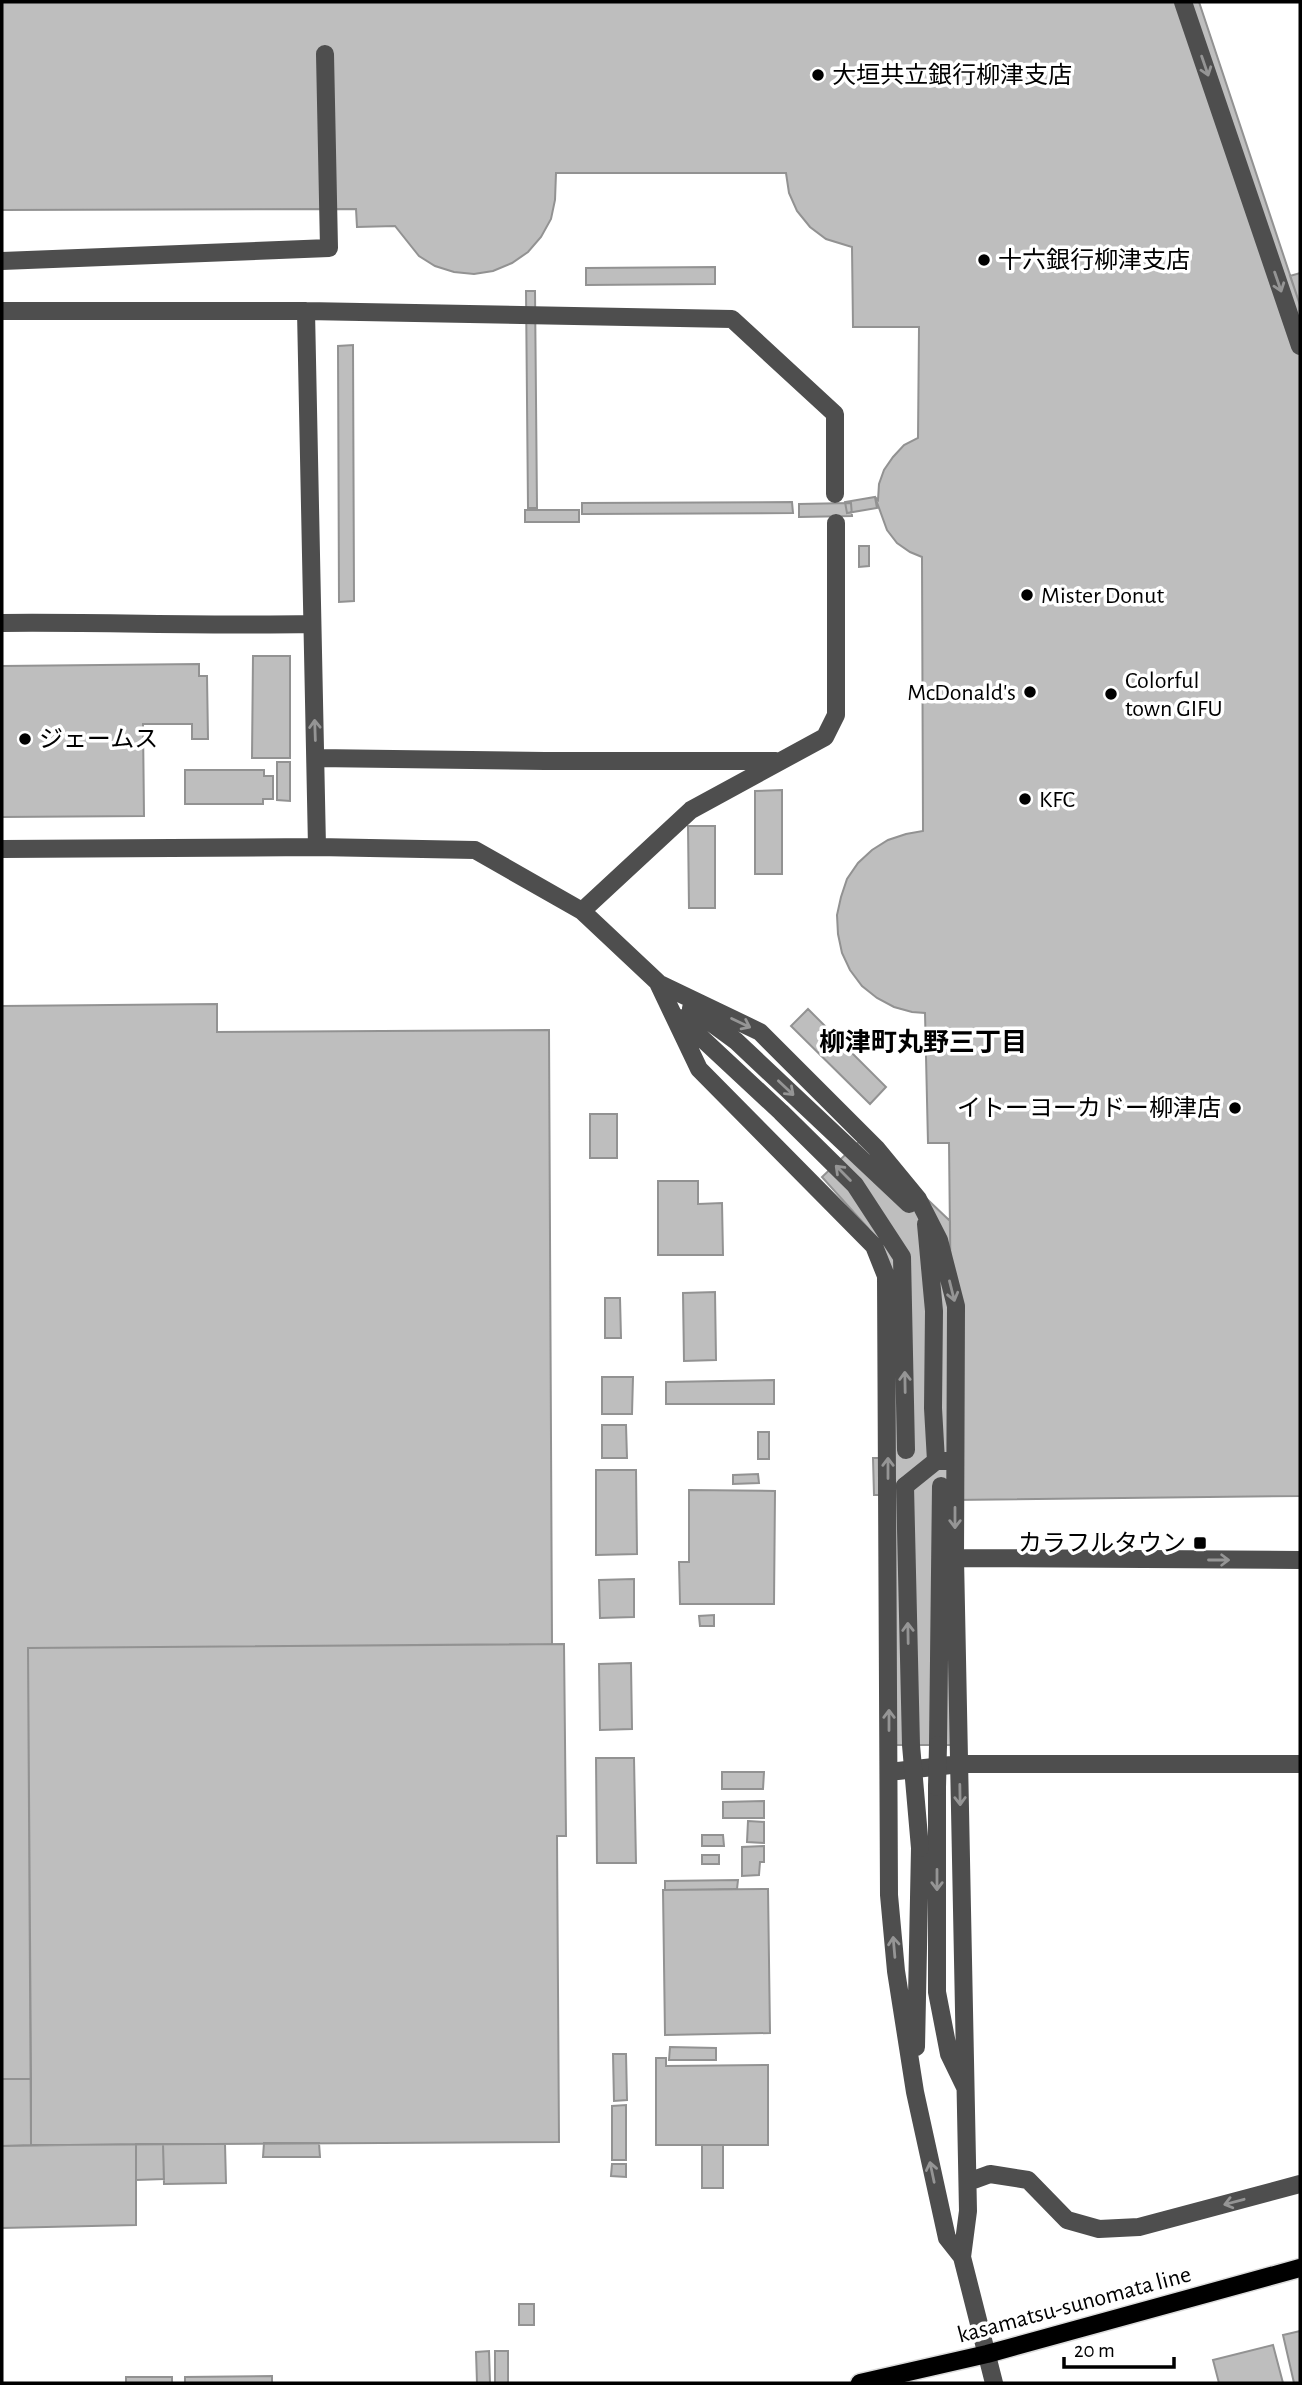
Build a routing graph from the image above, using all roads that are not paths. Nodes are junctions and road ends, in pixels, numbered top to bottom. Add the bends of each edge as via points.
1 (1183, 2) edge
2 (325, 54) dead end
3 (2, 261) edge
4 (2, 311) edge
5 (306, 311) junction
6 (1300, 346) edge
7 (835, 494) dead end
8 (836, 523) dead end
9 (2, 623) edge
10 (311, 624) junction
11 (316, 758) junction
12 (779, 761) junction
13 (317, 847) junction
14 (2, 849) edge
15 (582, 911) junction
16 (658, 983) junction
17 (672, 1010) junction
18 (906, 1450) dead end
19 (941, 1486) dead end
20 (955, 1558) junction
21 (1300, 1560) edge
22 (960, 1764) junction
23 (1300, 1764) edge
24 (889, 1772) junction
25 (915, 2092) junction
26 (967, 2093) junction
27 (968, 2182) junction
28 (1300, 2184) edge
29 (962, 2257) junction
30 (1300, 2268) edge
31 (988, 2354) junction
32 (860, 2383) edge
33 (994, 2383) edge

1 -> 6 street
2 - 3 street via 329,248
4 - 5 street
5 - 7 street via 732,319 835,414
5 - 10 street
8 - 12 street via 836,715 825,737
9 - 10 street
11 -> 10 street
11 - 12 street
11 - 13 street
12 - 15 street via 691,810
13 - 14 street
13 - 15 street via 475,850
15 - 16 street
16 - 17 street
16 -> 20 street via 760,1032 876,1149 918,1199 939,1240 956,1306
16 - 25 street, bridge via 736,1041 926,1219 934,1311 933,1408 944,1461 905,1486 911,1745 920,1848
18 -> 17 street via 902,1257 855,1185
24 -> 17 street via 887,1276 874,1246 699,1069
19 -> 26 street, bridge via 937,1992 949,2054
20 -> 21 street
20 - 22 street
22 - 23 street
22 - 24 street
22 -> 26 street
25 -> 24 street via 889,1895
29 -> 25 street via 947,2238
26 - 27 street
28 -> 27 street via 1139,2228 1099,2230 1067,2220 1028,2180 990,2174
27 - 29 street
29 - 31 street
30 - 31 main road, kasamatsu-sunomata line
31 - 32 main road, kasamatsu-sunomata line
31 - 33 street

